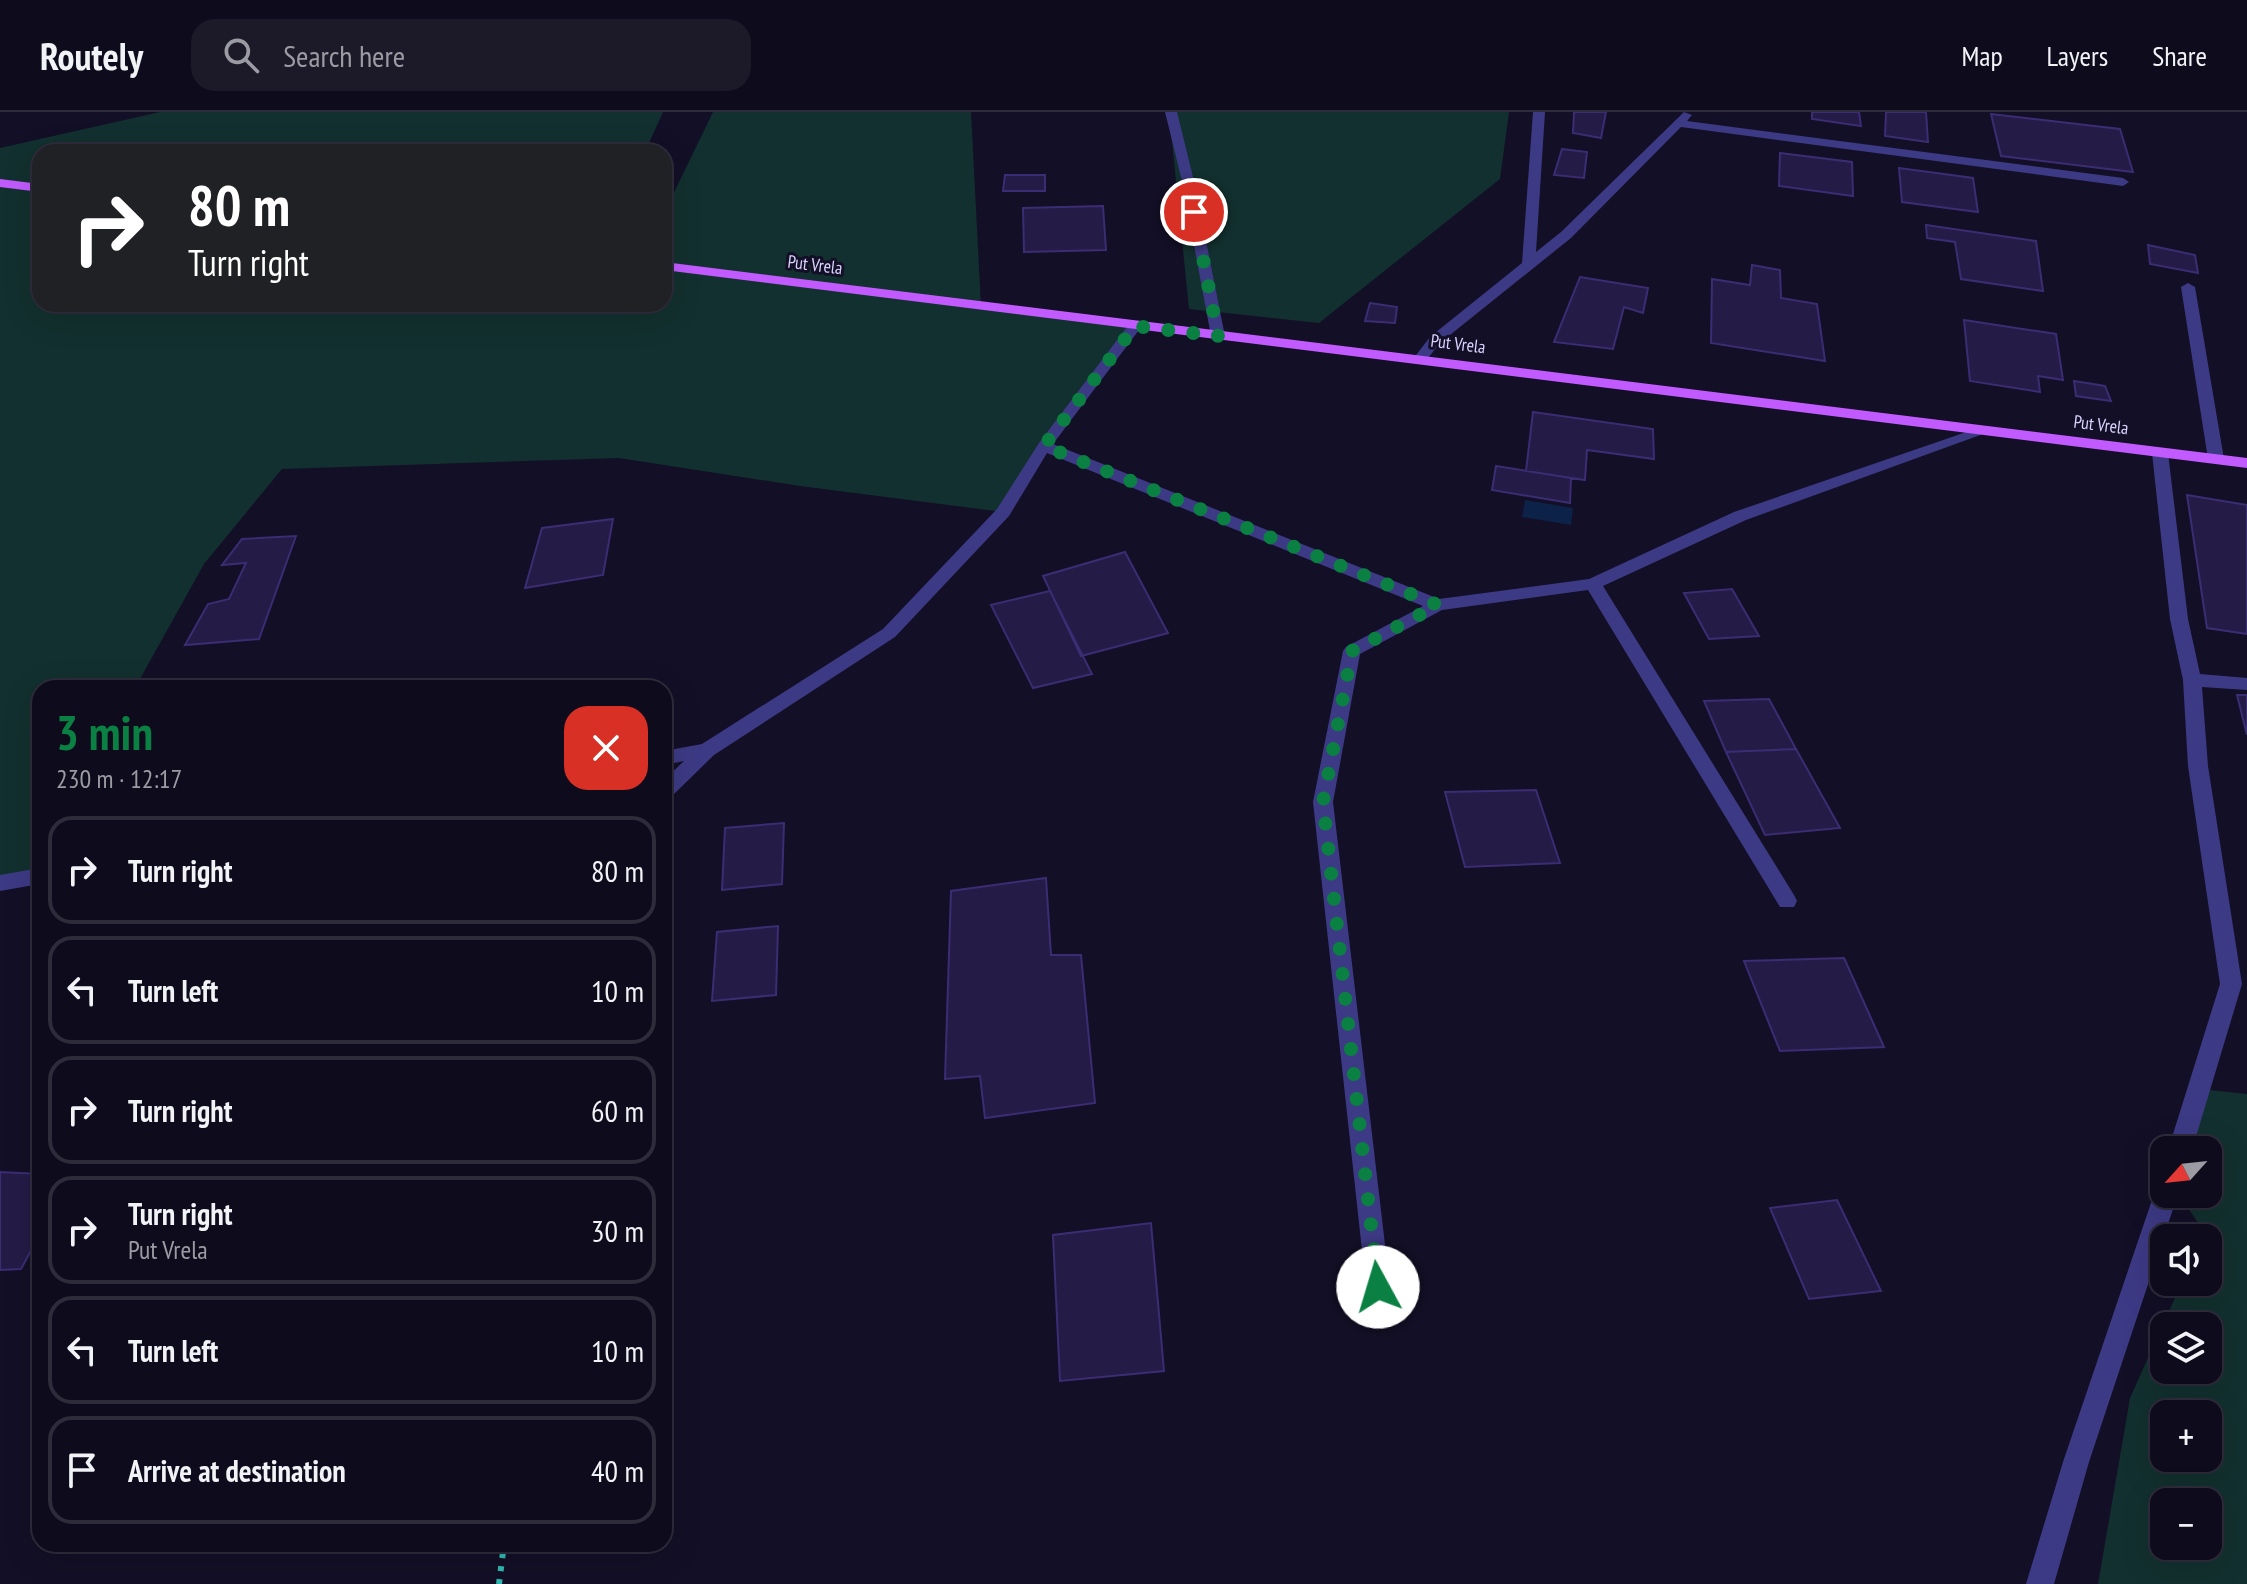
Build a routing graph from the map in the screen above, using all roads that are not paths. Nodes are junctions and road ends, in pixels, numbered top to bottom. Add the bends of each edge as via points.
1 (1171, 112) edge
2 (1539, 112) edge
3 (1684, 117) edge
4 (2123, 182) dead end
5 (0, 183) edge
6 (32, 187) edge
7 (1529, 263) junction
8 (672, 267) edge
9 (2188, 287) dead end
10 (1135, 326) junction
11 (1218, 336) junction
12 (1420, 359) junction
13 (1986, 430) junction
14 (1044, 446) junction
15 (2160, 453) junction
16 (2216, 459) junction
17 (2247, 463) edge
18 (1593, 584) junction
19 (1438, 605) junction
20 (2192, 680) junction
21 (2247, 684) edge
22 (707, 750) junction
23 (672, 757) edge
24 (672, 784) edge
25 (32, 877) edge
26 (0, 883) edge
27 (1787, 901) dead end
28 (2184, 1136) edge
29 (2161, 1208) edge
30 (1378, 1287) dead end
31 (2040, 1584) edge

1 - 11 street
2 - 7 street
3 - 4 street
3 - 7 street via 1566,235
5 - 6 main road
7 - 12 street via 1435,340
8 - 10 main road, Put Vrela
9 - 16 street
10 - 11 main road, Put Vrela
10 - 14 street
11 - 12 main road, Put Vrela
12 - 13 main road, Put Vrela
13 - 15 main road, Put Vrela
13 - 18 street via 1740,516
14 - 19 street
14 - 22 street via 1003,512 889,633
15 - 16 main road, Put Vrela
15 - 20 street via 2179,619
16 - 17 main road, Put Vrela
18 - 19 street
18 - 27 street
19 - 30 street via 1352,651 1323,802
20 - 21 street
20 - 28 street via 2198,766 2231,984
22 - 23 street
22 - 24 street
25 - 26 street
29 - 31 street

